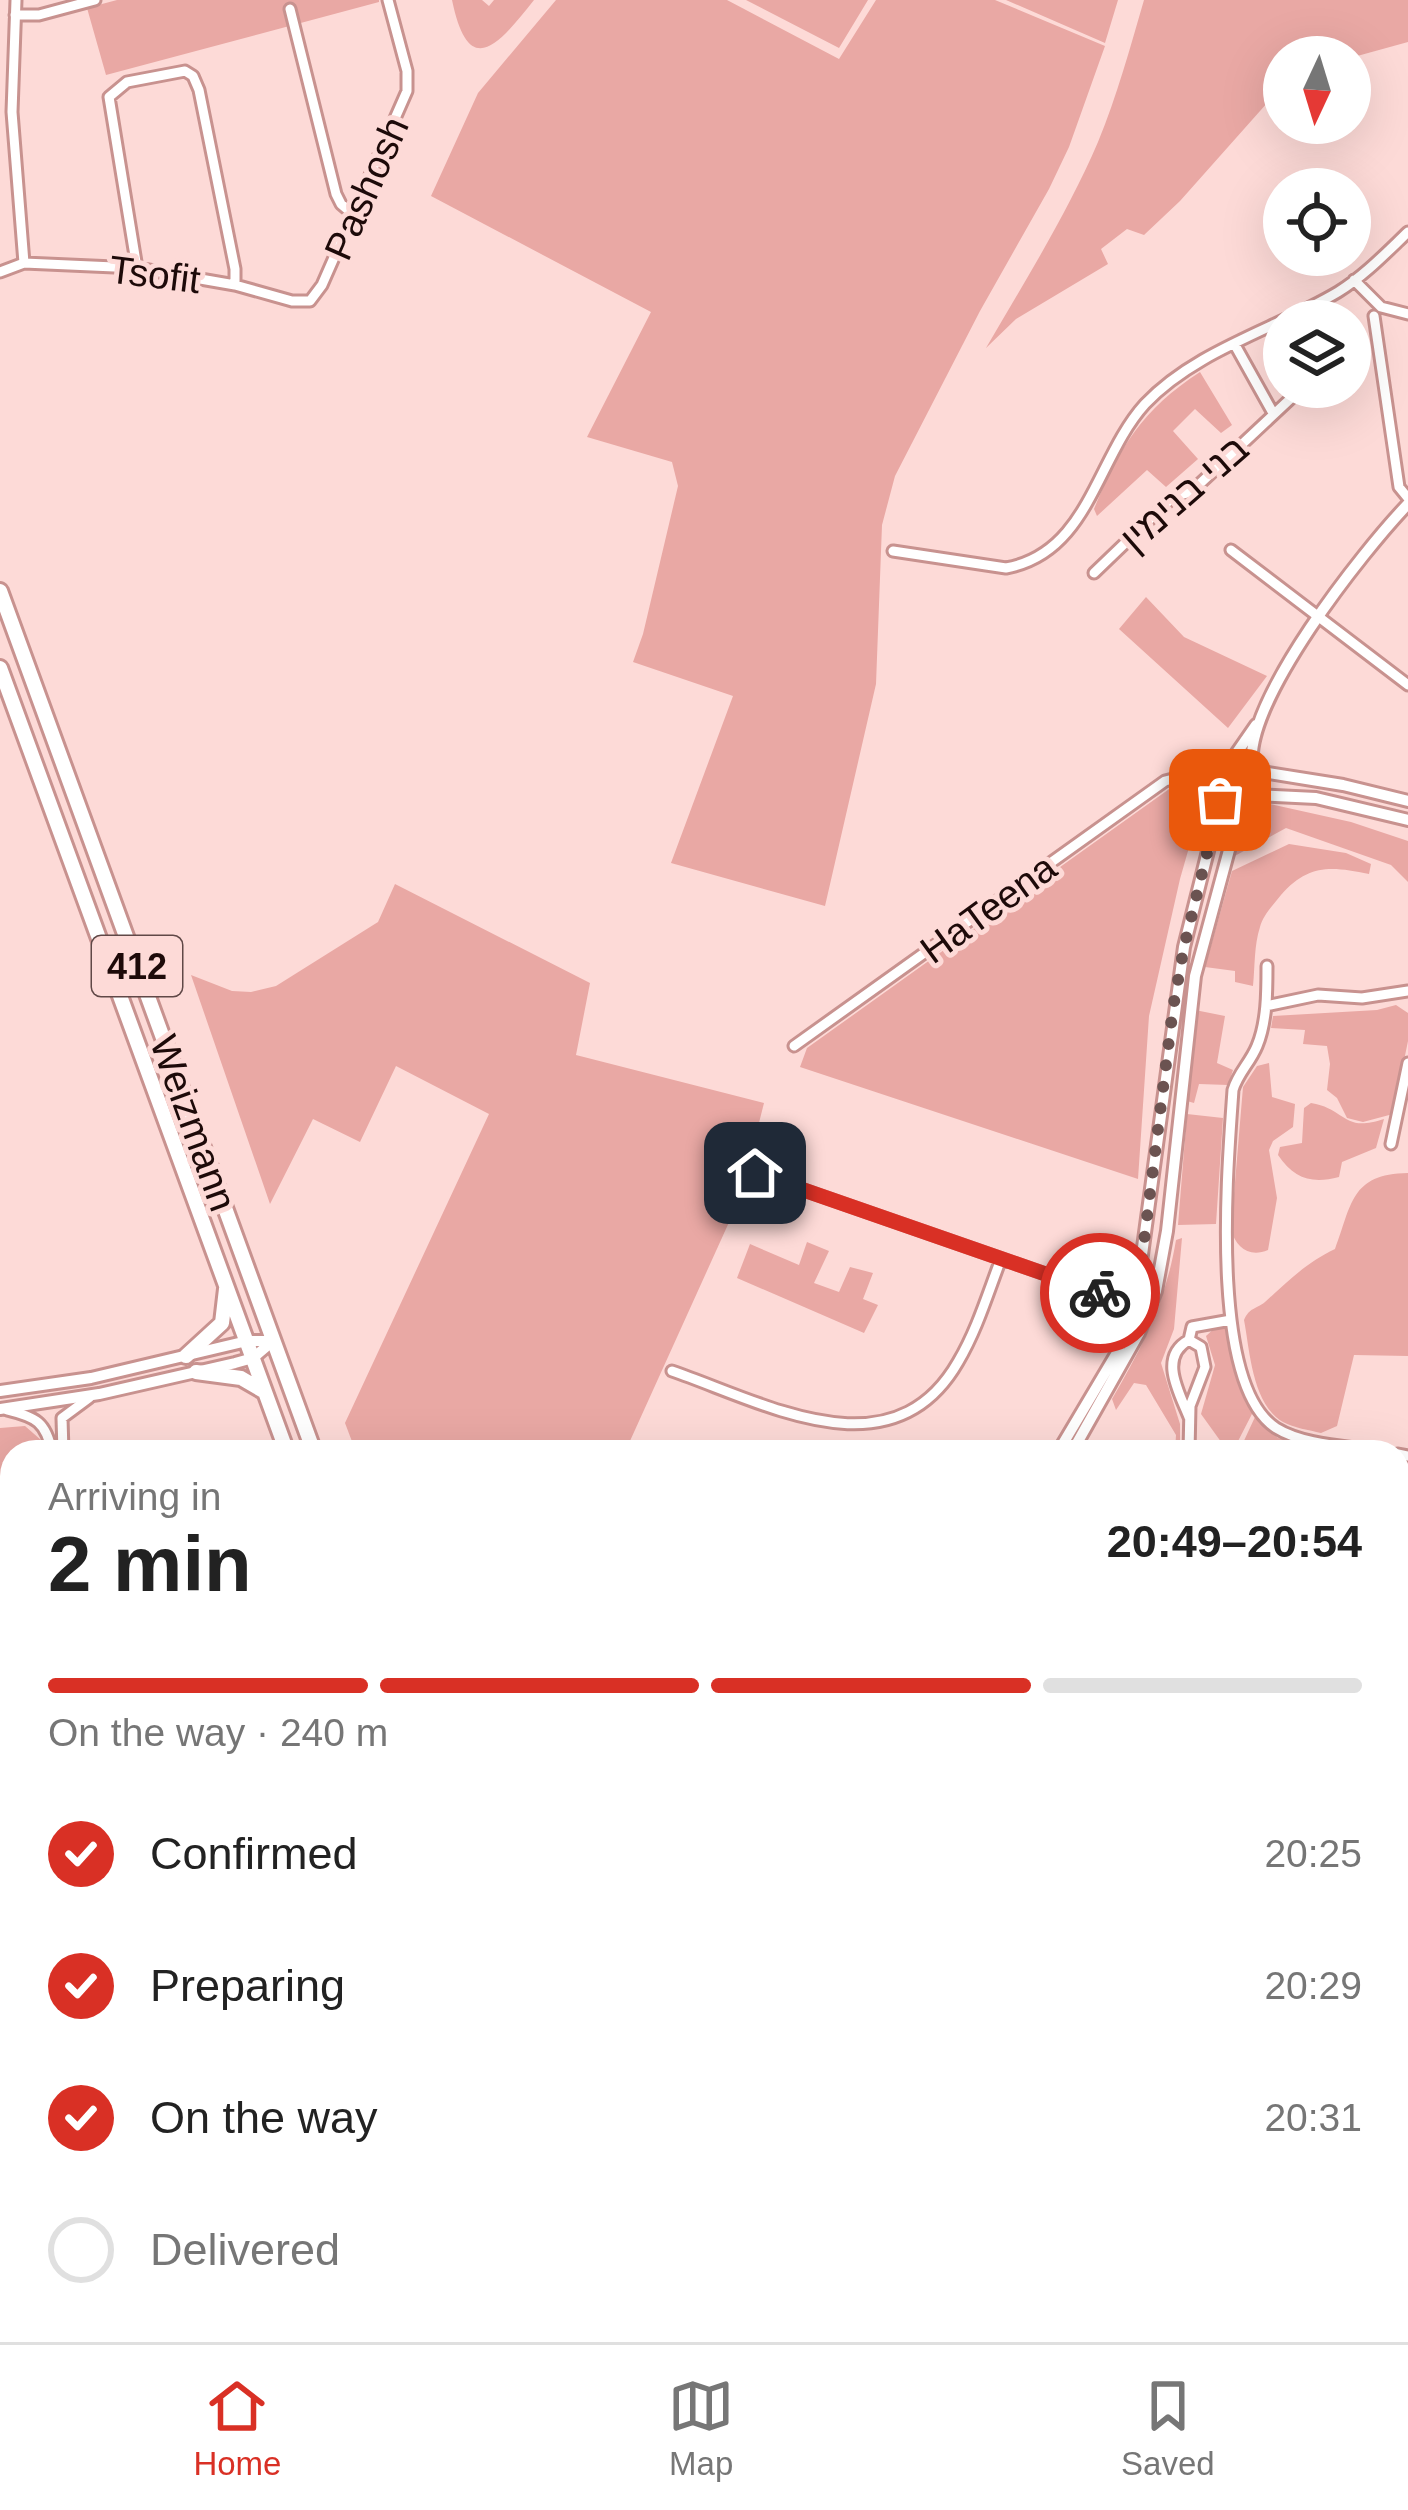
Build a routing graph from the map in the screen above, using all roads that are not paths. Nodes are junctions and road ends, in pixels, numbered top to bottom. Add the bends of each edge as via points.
1 (16, 0) edge
2 (95, 0) edge
3 (388, 0) edge
4 (290, 9) dead end
5 (15, 15) junction
6 (354, 214) junction
7 (1408, 232) edge
8 (24, 263) junction
9 (137, 268) junction
10 (0, 272) edge
11 (1354, 280) junction
12 (235, 286) junction
13 (310, 301) joint
14 (1408, 314) edge
15 (1373, 316) dead end
16 (1235, 345) junction
17 (1279, 408) edge
18 (1273, 413) junction
19 (1408, 501) edge
20 (1231, 550) dead end
21 (892, 551) dead end
22 (1094, 573) dead end
23 (0, 591) edge
24 (1318, 617) junction
25 (0, 668) edge
26 (1408, 686) edge
27 (1256, 725) junction
28 (1229, 764) junction
29 (1254, 768) junction
30 (1184, 774) junction
31 (1220, 786) junction
32 (1250, 796) junction
33 (1408, 801) edge
34 (1408, 820) edge
35 (1267, 966) dead end
36 (1408, 991) edge
37 (1266, 1006) junction
38 (794, 1046) dead end
39 (1408, 1063) edge
40 (1391, 1144) dead end
41 (755, 1173) dead end
42 (1001, 1259) junction
43 (226, 1284) junction
44 (1136, 1306) junction
45 (1149, 1310) junction
46 (1231, 1320) junction
47 (1190, 1340) junction
48 (247, 1341) junction
49 (273, 1341) junction
50 (186, 1356) junction
51 (254, 1358) junction
52 (672, 1371) dead end
53 (196, 1372) junction
54 (0, 1391) edge
55 (266, 1393) junction
56 (93, 1395) junction
57 (1, 1409) edge
58 (1189, 1418) junction
59 (48, 1440) edge
60 (63, 1440) edge
61 (283, 1440) edge
62 (310, 1440) edge
63 (1065, 1440) edge
64 (1079, 1440) edge
65 (1189, 1440) edge
66 (1318, 1440) edge

1 - 5 street
2 - 5 street
3 - 6 street, Pashosh via 407,91
4 - 6 street via 336,194
5 - 8 street via 12,112
6 - 13 street, Pashosh
7 - 11 street
8 - 9 street, Tsofit
8 - 10 street, Tsofit
9 - 12 street, Tsofit
9 - 12 street via 108,105 127,82 190,73
11 - 14 street via 1381,307
11 - 16 street
12 - 13 street, Tsofit
15 - 19 street via 1399,487
16 - 18 street, בני בנימין
16 - 21 street via 1145,405 1058,543 1006,568
17 - 18 street, בני בנימין
18 - 22 street, בני בנימין
19 - 24 street
20 - 24 street
23 - 49 main road, Weizmann / 412
24 - 26 street
24 - 27 street
25 - 43 main road, Weizmann / 412
27 - 28 street
27 - 29 street
28 - 29 street
28 - 30 street, HaTeena
28 - 31 street
29 - 32 street via 1259,781
29 - 33 street
30 - 31 street
30 - 38 street, HaTeena
31 - 32 street via 1229,797
31 - 44 street via 1173,1008
32 - 34 street via 1316,798
32 - 45 street via 1195,976 1167,1231
35 - 37 street
36 - 37 street
37 - 46 street via 1260,1038 1233,1090 1224,1228
39 - 40 street
41 - 42 street
42 - 44 street
42 - 52 street via 951,1373 893,1416 858,1425 812,1422
43 - 48 main road, Weizmann / 412
43 - 50 main road via 222,1323
44 - 45 street
44 - 63 street
45 - 64 street
46 - 47 street via 1192,1327
46 - 66 street via 1247,1385 1270,1423
47 - 58 street via 1206,1362
47 - 58 street via 1178,1346 1172,1365
48 - 49 street
48 - 50 street
48 - 51 main road, Weizmann / 412
49 - 51 street
49 - 62 main road, Weizmann / 412
50 - 54 street
51 - 53 street
51 - 55 main road, Weizmann / 412
53 - 55 main road via 241,1378
53 - 56 street
55 - 61 main road, Weizmann / 412
56 - 57 street
56 - 60 street via 62,1418
57 - 59 street via 43,1423
58 - 65 street

